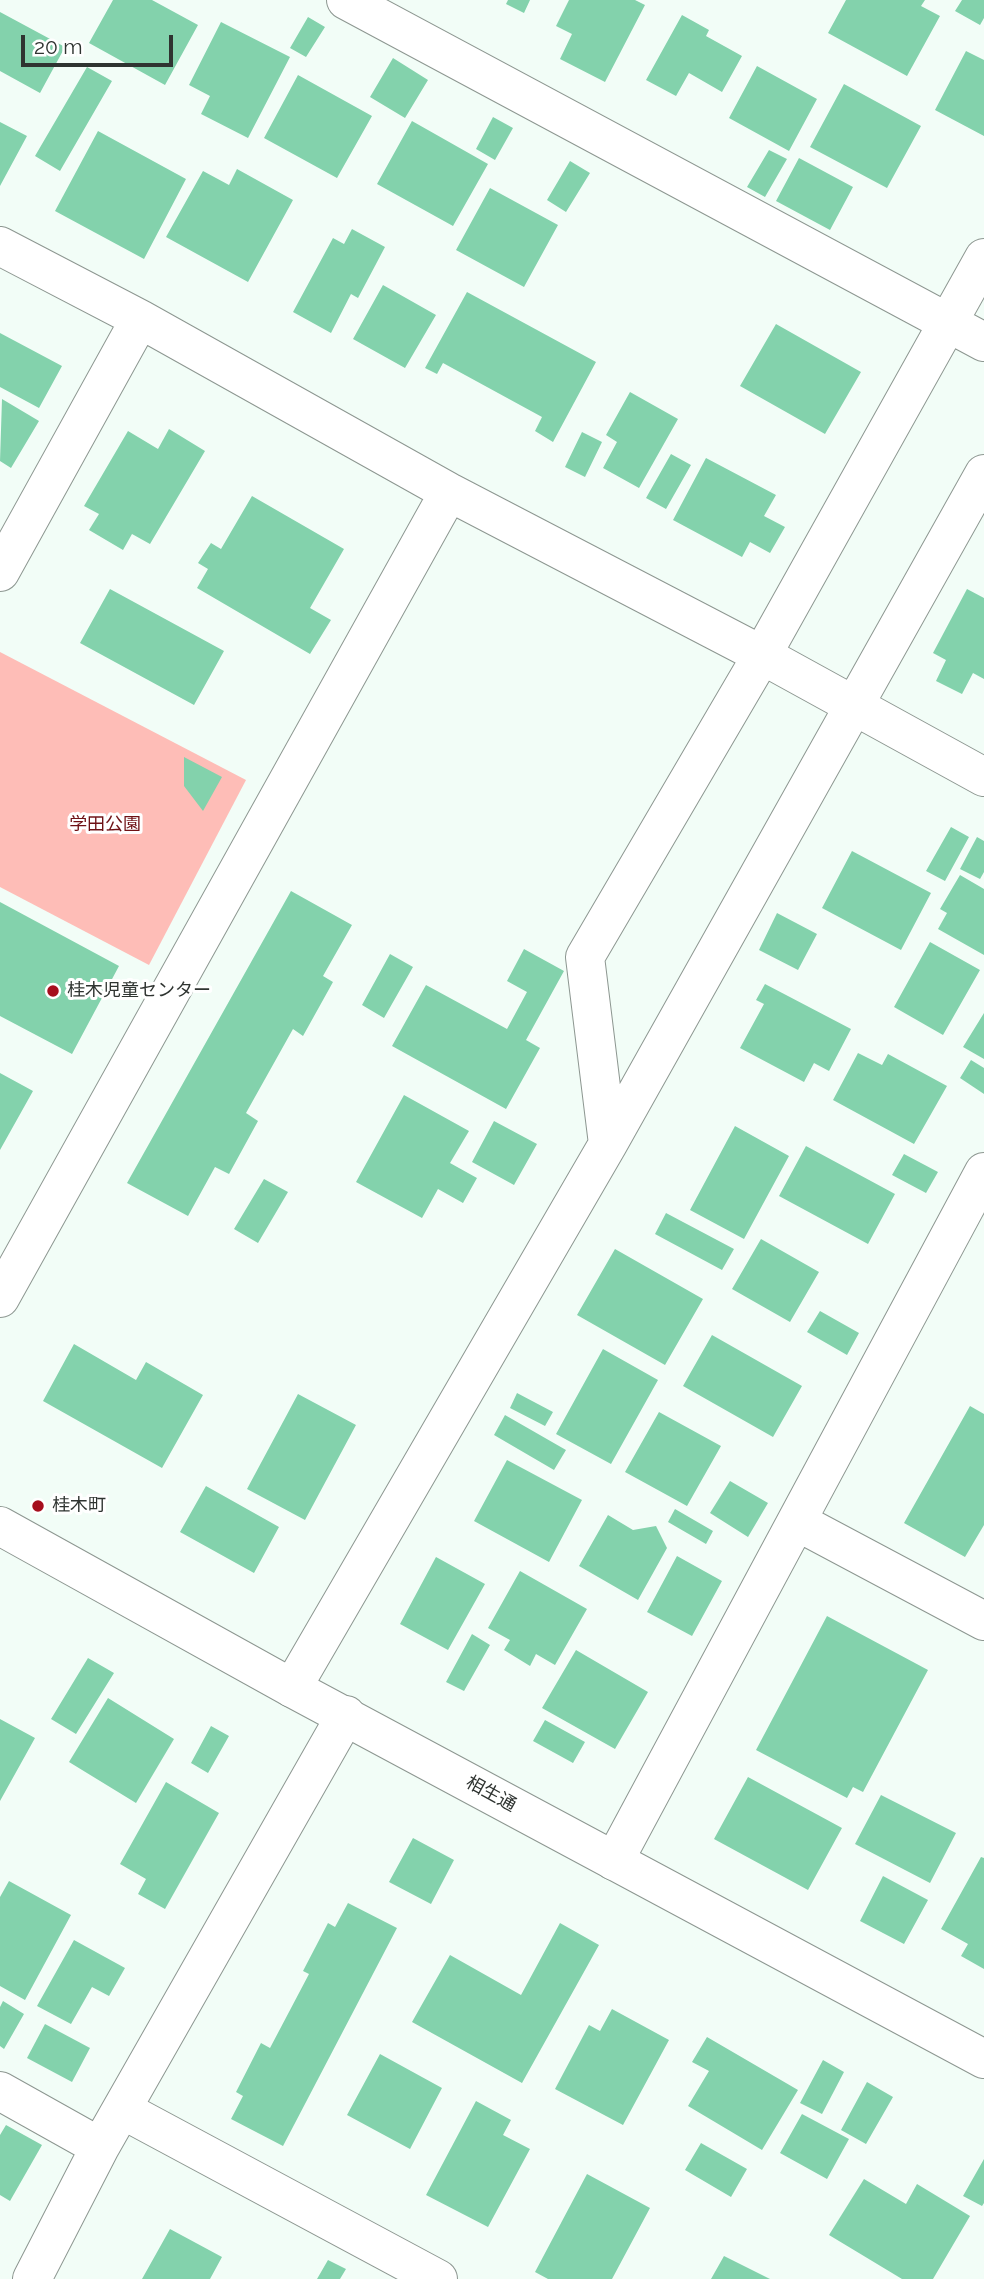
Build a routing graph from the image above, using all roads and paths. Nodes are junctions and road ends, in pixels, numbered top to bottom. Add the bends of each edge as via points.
1 (346, 0) edge
2 (0, 246) edge
3 (984, 258) edge
4 (140, 319) junction
5 (948, 323) junction
6 (984, 342) edge
7 (984, 474) edge
8 (449, 492) junction
9 (0, 572) edge
10 (762, 655) junction
11 (855, 706) junction
12 (984, 777) edge
13 (608, 1144) junction
14 (984, 1172) edge
15 (0, 1298) edge
16 (798, 1521) junction
17 (0, 1526) edge
18 (984, 1621) edge
19 (292, 1688) junction
20 (346, 1715) junction
21 (614, 1861) junction
22 (984, 2059) edge
23 (0, 2091) edge
24 (122, 2110) junction
25 (100, 2147) junction
26 (32, 2279) edge
27 (438, 2279) edge

1 - 5 street
2 - 4 street
3 - 5 street
4 - 8 street
4 - 9 street
5 - 6 street
5 - 10 street
7 - 11 street
8 - 10 street
8 - 15 street
10 - 11 street
10 - 13 street via 585,957
11 - 12 street
11 - 13 street
13 - 19 street
14 - 16 street
16 - 18 street
16 - 21 street
17 - 19 street, 相生通
19 - 20 street, 相生通
20 - 21 street, 相生通
20 - 24 street
21 - 22 street, 相生通
23 - 25 street
24 - 25 street
24 - 27 street
25 - 26 street

